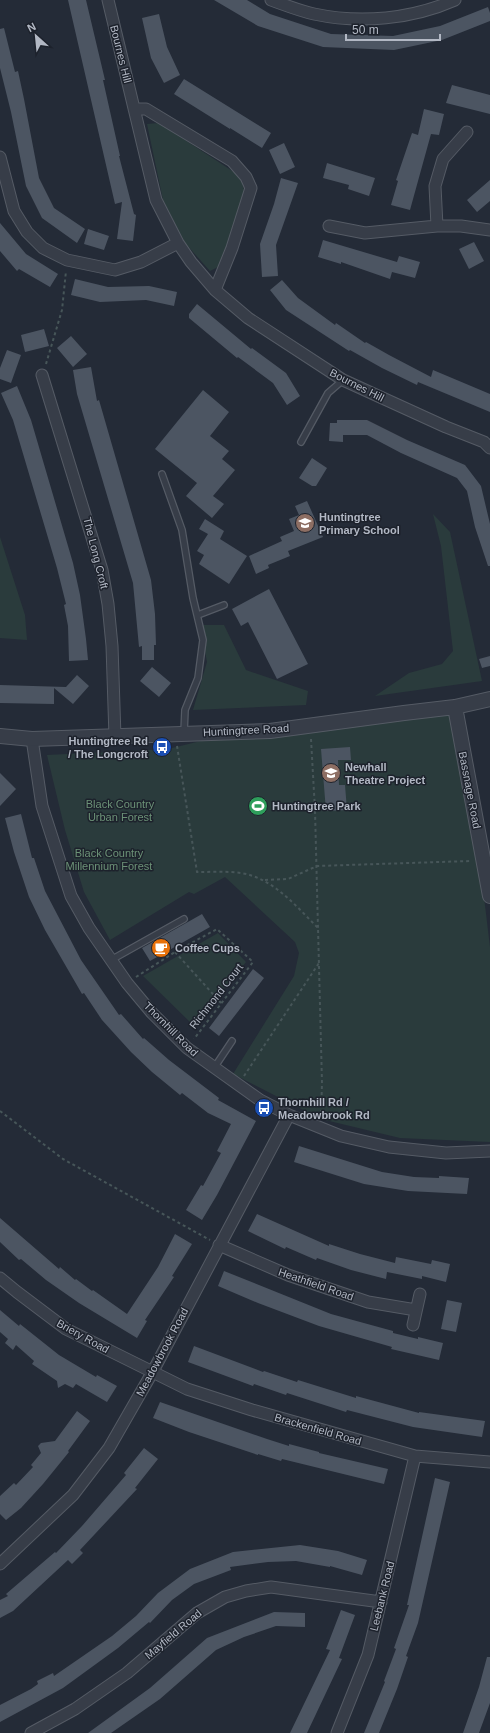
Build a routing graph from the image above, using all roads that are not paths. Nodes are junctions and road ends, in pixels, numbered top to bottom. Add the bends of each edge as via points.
1 (108, 0) edge
2 (271, 0) edge
3 (455, 0) edge
4 (134, 109) junction
5 (467, 132) dead end
6 (0, 157) edge
7 (329, 226) dead end
8 (437, 226) junction
9 (490, 230) edge
10 (178, 243) junction
11 (215, 290) junction
12 (42, 375) road end
13 (343, 380) junction
14 (301, 442) dead end
15 (490, 448) edge
16 (162, 474) dead end
17 (224, 605) dead end
18 (198, 615) junction
19 (490, 699) edge
20 (455, 707) junction
21 (180, 734) junction
22 (0, 736) edge
23 (116, 737) junction
24 (32, 739) junction
25 (490, 896) edge
26 (184, 919) dead end
27 (111, 960) junction
28 (232, 1041) dead end
29 (214, 1069) junction
30 (289, 1115) junction
31 (490, 1151) edge
32 (219, 1245) junction
33 (0, 1278) edge
34 (420, 1294) dead end
35 (416, 1310) junction
36 (414, 1325) dead end
37 (152, 1372) junction
38 (415, 1456) junction
39 (490, 1462) edge
40 (0, 1564) edge
41 (381, 1602) junction
42 (31, 1733) edge
43 (337, 1733) edge

1 - 4 street, Bournes Hill
2 - 3 street via 315,14 384,18 416,13
4 - 10 street, Bournes Hill via 156,200
4 - 11 street via 146,110 232,161 246,177 251,188 232,248
5 - 8 street via 443,159 435,186
6 - 10 street via 14,211 27,232 43,248 67,260 115,270 141,262
7 - 8 street via 365,233
8 - 9 street
10 - 11 street, Bournes Hill
11 - 13 street, Bournes Hill via 248,318
12 - 23 street, The Long Croft via 102,570 112,646
13 - 14 lane via 328,394
13 - 15 street, Bournes Hill via 446,428 484,442
16 - 18 lane via 182,530
17 - 18 lane
18 - 21 lane via 203,640 198,678 184,710
19 - 20 street, Huntingtree Road
20 - 21 street, Huntingtree Road via 270,731
20 - 25 street, Bassnage Road
21 - 23 street, Huntingtree Road
22 - 24 street, Huntingtree Road
23 - 24 street, Huntingtree Road
24 - 27 street, Thornhill Road via 42,806 71,896
26 - 27 lane
27 - 29 street, Thornhill Road via 152,1013 187,1048
28 - 29 lane
29 - 30 street, Thornhill Road via 260,1100
30 - 31 street, Thornhill Road via 341,1136 389,1147 446,1153
30 - 32 street, Meadowbrook Road
32 - 35 street, Heathfield Road via 288,1275 368,1302
32 - 37 street, Meadowbrook Road
33 - 37 street, Briery Road via 66,1328
34 - 35 street
35 - 36 street
37 - 38 street, Brackenfield Road via 187,1389 252,1410
37 - 40 street, Meadowbrook Road via 109,1448 73,1495
38 - 39 street, Brackenfield Road
38 - 41 street, Leebank Road
41 - 42 street, Mayfield Road via 271,1587 225,1597 197,1613 127,1673 75,1709
41 - 43 street, Leebank Road via 368,1655

